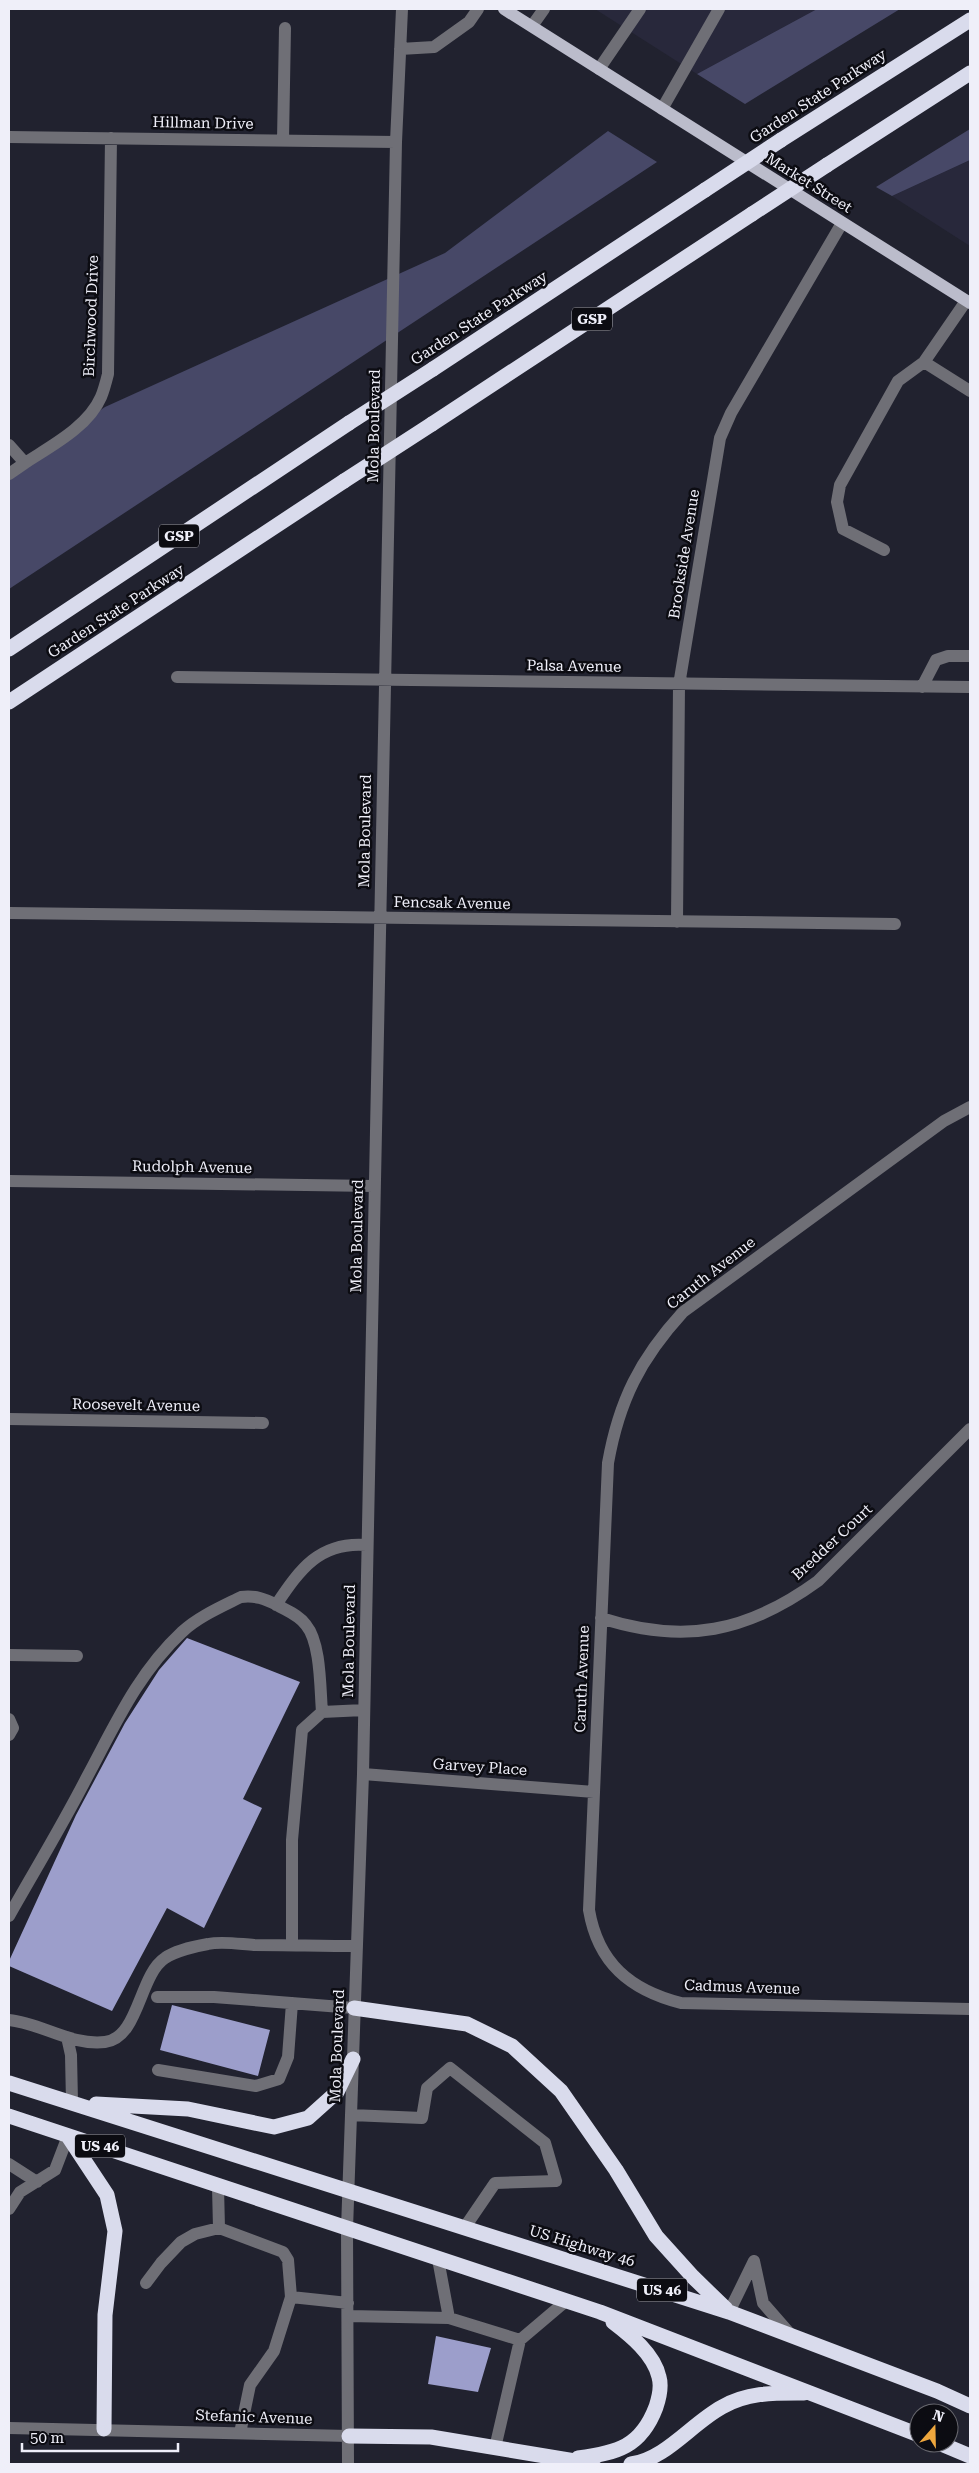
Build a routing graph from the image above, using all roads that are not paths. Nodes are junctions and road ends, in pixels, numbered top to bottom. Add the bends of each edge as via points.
1 (402, 9) edge
2 (478, 9) edge
3 (544, 9) edge
4 (640, 9) edge
5 (719, 9) edge
6 (509, 10) edge
7 (970, 20) edge
8 (532, 26) junction
9 (285, 28) dead end
10 (400, 49) junction
11 (599, 69) junction
12 (970, 73) edge
13 (662, 109) junction
14 (9, 137) edge
15 (110, 138) junction
16 (283, 140) junction
17 (396, 142) junction
18 (842, 223) junction
19 (968, 302) edge
20 (924, 362) junction
21 (970, 391) edge
22 (9, 445) edge
23 (25, 463) junction
24 (9, 474) edge
25 (884, 550) dead end
26 (9, 649) edge
27 (970, 656) edge
28 (177, 677) dead end
29 (385, 679) junction
30 (679, 685) junction
31 (922, 687) junction
32 (970, 687) edge
33 (9, 702) edge
34 (9, 913) edge
35 (380, 919) junction
36 (677, 922) junction
37 (895, 924) dead end
38 (970, 1107) edge
39 (9, 1181) edge
40 (374, 1186) junction
41 (9, 1419) edge
42 (263, 1423) dead end
43 (970, 1429) edge
44 (367, 1545) junction
45 (276, 1605) junction
46 (601, 1618) junction
47 (9, 1655) edge
48 (77, 1656) dead end
49 (364, 1710) junction
50 (322, 1712) junction
51 (9, 1718) edge
52 (9, 1735) edge
53 (363, 1774) junction
54 (594, 1792) junction
55 (9, 1916) edge
56 (292, 1946) junction
57 (357, 1946) junction
58 (157, 1997) dead end
59 (292, 2004) junction
60 (354, 2008) junction
61 (970, 2009) edge
62 (9, 2020) edge
63 (66, 2037) junction
64 (353, 2059) junction
65 (158, 2070) dead end
66 (9, 2082) edge
67 (72, 2102) junction
68 (351, 2115) junction
69 (9, 2116) edge
70 (68, 2136) junction
71 (9, 2164) edge
72 (37, 2182) junction
73 (218, 2187) junction
74 (349, 2191) junction
75 (9, 2209) edge
76 (465, 2227) junction
77 (219, 2228) junction
78 (348, 2229) junction
79 (438, 2259) junction
80 (146, 2283) dead end
81 (291, 2297) junction
82 (566, 2301) junction
83 (348, 2303) junction
84 (600, 2312) junction
85 (729, 2312) junction
86 (348, 2316) junction
87 (449, 2318) junction
88 (791, 2335) junction
89 (520, 2340) junction
90 (814, 2393) junction
91 (970, 2406) edge
92 (9, 2428) edge
93 (104, 2429) junction
94 (909, 2431) edge
95 (240, 2433) junction
96 (349, 2436) junction
97 (495, 2448) junction
98 (567, 2460) junction
99 (348, 2464) edge
100 (593, 2464) edge
101 (631, 2464) edge

1 - 10 street, Mola Boulevard
2 - 10 street via 469,22 434,47
3 - 8 street
4 - 11 street
5 - 13 street
6 - 8 main road, Market Street
7 - 26 highway, Garden State Parkway / GSP, bridge via 781,140
8 - 11 main road, Market Street
9 - 16 street
10 - 17 street, Mola Boulevard
11 - 13 main road, Market Street
12 - 33 highway, Garden State Parkway / GSP, bridge
13 - 18 main road, Market Street
14 - 15 street, Hillman Drive
15 - 16 street, Hillman Drive
15 - 23 street, Birchwood Drive via 108,374 101,398 88,415 69,434
16 - 17 street, Hillman Drive
17 - 29 street, Mola Boulevard
18 - 19 main road, Market Street
18 - 30 street, Brookside Avenue via 731,412 720,438
19 - 20 street
20 - 21 street
20 - 25 street via 898,381 840,485 837,502 842,529
22 - 23 street
23 - 24 street, Birchwood Drive
27 - 31 street via 948,656 936,660
28 - 29 street, Palsa Avenue
29 - 30 street, Palsa Avenue
29 - 35 street, Mola Boulevard
30 - 31 street, Palsa Avenue
30 - 36 street, Brookside Avenue
31 - 32 street, Palsa Avenue
34 - 35 street, Fencsak Avenue
35 - 36 street, Fencsak Avenue
35 - 40 street, Mola Boulevard
36 - 37 street, Fencsak Avenue
38 - 46 street, Caruth Avenue via 944,1121 683,1312 661,1336 629,1389 614,1430 608,1464
39 - 40 street, Rudolph Avenue
40 - 44 street, Mola Boulevard
41 - 42 street, Roosevelt Avenue
43 - 46 street, Bredder Court via 818,1581 790,1601 756,1618 690,1632 659,1632
44 - 45 street via 339,1545 323,1552 293,1579
44 - 49 street, Mola Boulevard
45 - 50 street via 295,1615 312,1634
45 - 55 street via 255,1596 241,1597 183,1630 159,1656 126,1703
46 - 54 street, Caruth Avenue
47 - 48 street
49 - 50 street
49 - 53 street, Mola Boulevard
50 - 56 street via 302,1730 292,1840
51 - 52 street via 13,1728
53 - 54 street, Garvey Place
53 - 57 street, Mola Boulevard
54 - 61 street, Cadmus Avenue via 591,1923 601,1947 630,1982 656,1997 681,2003
56 - 57 street
56 - 63 street via 209,1944 172,1954 154,1970 128,2024 115,2039 96,2042
57 - 60 street, Mola Boulevard
58 - 59 street via 214,1997
59 - 60 street
59 - 65 street via 288,2058 279,2079 256,2086
60 - 64 street, Mola Boulevard
60 - 85 highway via 467,2024 512,2046 561,2091 616,2170 656,2236
62 - 63 street
63 - 67 street via 71,2055
64 - 67 highway via 337,2092 308,2118 274,2127 188,2109
64 - 68 street, Mola Boulevard
66 - 67 highway, US 46
67 - 74 highway, US 46
68 - 74 street, Mola Boulevard
68 - 76 street via 422,2118 426,2088 450,2068 545,2143 556,2181 495,2183
69 - 70 highway, US 46
70 - 72 street via 55,2170
70 - 73 highway, US 46
70 - 93 highway via 107,2195 115,2231 105,2314
71 - 72 street
72 - 75 street via 20,2192
73 - 77 street
73 - 78 highway, US 46
74 - 76 highway, US Highway 46 / US 46
74 - 78 street, Mola Boulevard
76 - 85 highway, US Highway 46 / US 46
77 - 80 street via 195,2234 181,2242
77 - 81 street via 283,2252 288,2260
78 - 79 highway, US 46
78 - 83 street, Mola Boulevard
79 - 82 highway, US 46
79 - 87 street
81 - 83 street
81 - 95 street via 274,2351 250,2385
82 - 84 highway, US 46
82 - 89 street
83 - 86 street, Mola Boulevard
84 - 90 highway, US 46
84 - 98 highway via 633,2337 650,2358 660,2376 660,2395 645,2430 634,2441 610,2454
85 - 88 highway, US Highway 46 / US 46
85 - 88 street via 754,2261 763,2303
86 - 87 street
86 - 96 street, Mola Boulevard
87 - 89 street
88 - 91 highway, US Highway 46 / US 46
89 - 97 street
90 - 94 highway, US 46
90 - 101 highway via 762,2393 722,2407 672,2444 640,2463
92 - 93 street, Stefanic Avenue
93 - 95 street, Stefanic Avenue
95 - 96 street, Stefanic Avenue
96 - 97 highway via 431,2438
96 - 99 street, Mola Boulevard
97 - 98 highway
98 - 100 highway

